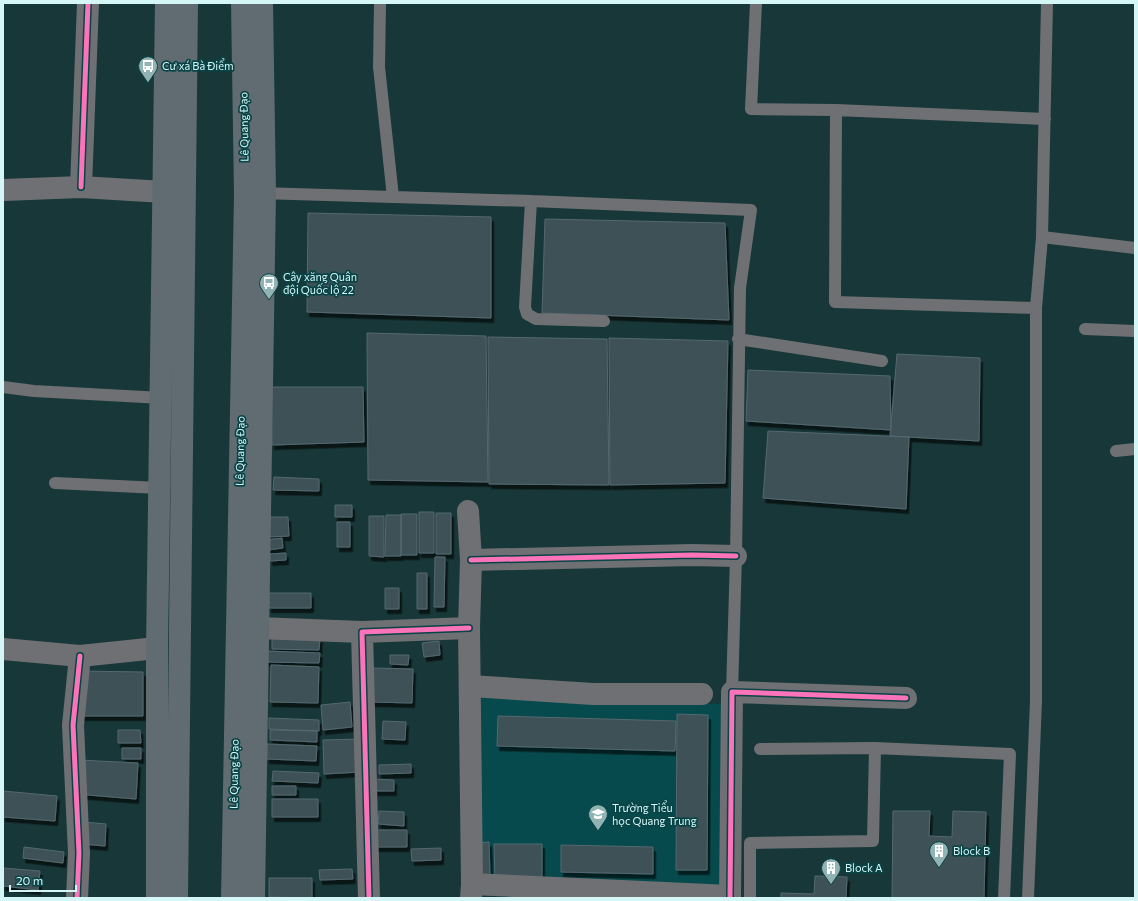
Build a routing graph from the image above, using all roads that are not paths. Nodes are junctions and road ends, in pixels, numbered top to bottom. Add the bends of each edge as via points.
1 (88, 3) edge
2 (166, 3) edge
3 (187, 3) edge
4 (242, 3) edge
5 (262, 3) edge
6 (380, 3) edge
7 (756, 3) edge
8 (1047, 3) edge
9 (836, 110) junction
10 (1045, 119) junction
11 (80, 187) junction
12 (3, 190) edge
13 (164, 192) junction
14 (186, 192) junction
15 (255, 193) junction
16 (393, 197) junction
17 (531, 201) junction
18 (1042, 237) junction
19 (1135, 248) edge
20 (1036, 308) junction
21 (604, 321) dead end
22 (1085, 329) dead end
23 (1135, 331) edge
24 (738, 339) junction
25 (882, 361) dead end
26 (3, 388) edge
27 (162, 398) junction
28 (1135, 449) edge
29 (1116, 450) dead end
30 (55, 483) dead end
31 (160, 488) junction
32 (468, 511) dead end
33 (736, 556) junction
34 (471, 560) junction
35 (258, 628) junction
36 (469, 628) junction
37 (362, 632) junction
38 (157, 648) junction
39 (3, 649) edge
40 (80, 656) junction
41 (470, 686) junction
42 (732, 692) junction
43 (702, 694) dead end
44 (906, 698) dead end
45 (875, 748) junction
46 (760, 749) dead end
47 (471, 891) edge
48 (737, 897) edge
49 (77, 898) edge
50 (156, 898) edge
51 (177, 898) edge
52 (232, 898) edge
53 (254, 898) edge
54 (369, 898) edge
55 (1004, 898) edge
56 (1028, 898) edge

1 - 11 street
2 - 13 highway
3 - 14 highway
4 - 15 highway, Lê Quang Đạo
5 - 15 highway, Lê Quang Đạo
6 - 16 lane via 379,67
7 - 9 lane via 751,109
8 - 10 lane
9 - 10 lane
9 - 20 lane via 835,302
10 - 18 lane
11 - 12 street
11 - 13 street
13 - 14 street
13 - 27 highway
14 - 51 highway
15 - 16 lane
15 - 35 highway, Lê Quang Đạo
15 - 52 highway, Lê Quang Đạo
16 - 17 lane
17 - 21 lane via 525,307 527,314 536,319
17 - 24 lane via 751,210 740,288
18 - 19 lane
18 - 20 lane
20 - 56 lane via 1036,701
22 - 23 lane
24 - 25 lane
24 - 33 lane
26 - 27 lane
27 - 31 highway
28 - 29 lane
30 - 31 lane
31 - 38 highway
32 - 34 street
33 - 34 street
33 - 42 lane
34 - 36 street
35 - 37 street
35 - 53 highway, Lê Quang Đạo
36 - 37 street
36 - 41 street
37 - 54 street
38 - 40 street
38 - 50 highway
39 - 40 street
40 - 49 street via 72,725 79,853
41 - 43 street via 593,694
41 - 47 street
42 - 44 street
42 - 48 street
45 - 46 lane
45 - 48 lane via 873,841 750,843
45 - 55 lane via 1010,754
47 - 48 street

